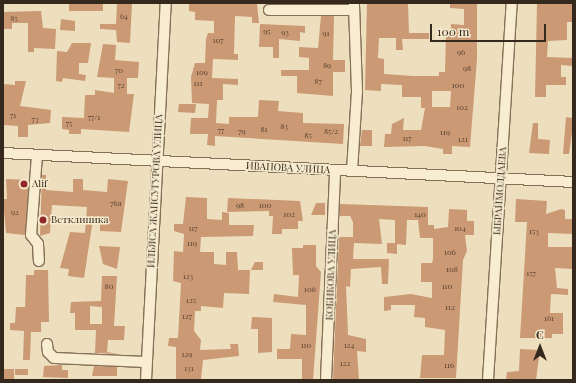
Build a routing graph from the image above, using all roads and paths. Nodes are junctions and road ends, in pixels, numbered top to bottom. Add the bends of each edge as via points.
1 (166, 3) edge
2 (512, 3) edge
3 (353, 7) edge
4 (270, 10) dead end
5 (3, 153) edge
6 (38, 155) junction
7 (157, 162) junction
8 (335, 170) junction
9 (352, 171) junction
10 (500, 178) junction
11 (573, 182) edge
12 (39, 262) dead end
13 (47, 344) dead end
14 (146, 362) junction
15 (146, 380) edge
16 (326, 380) edge
17 (488, 380) edge

1 - 7 street, ИЛЬЯСА ЖАНСУГУРОВА УЛИЦА
2 - 10 street, ЫБРАЙМОЛДАЕВА
3 - 4 street
3 - 9 street via 357,91
5 - 6 street, ИВАНОВА УЛИЦА
6 - 7 street, ИВАНОВА УЛИЦА
6 - 12 street via 31,235 38,244
7 - 8 street, ИВАНОВА УЛИЦА
7 - 14 street, ИЛЬЯСА ЖАНСУГУРОВА УЛИЦА
8 - 9 street, ИВАНОВА УЛИЦА
8 - 16 street, КОБИКОВА УЛИЦА
9 - 10 street, ИВАНОВА УЛИЦА
10 - 11 street, ИВАНОВА УЛИЦА
10 - 17 street, ЫБРАЙМОЛДАЕВА
13 - 14 street via 48,352 54,358
14 - 15 street, ИЛЬЯСА ЖАНСУГУРОВА УЛИЦА

